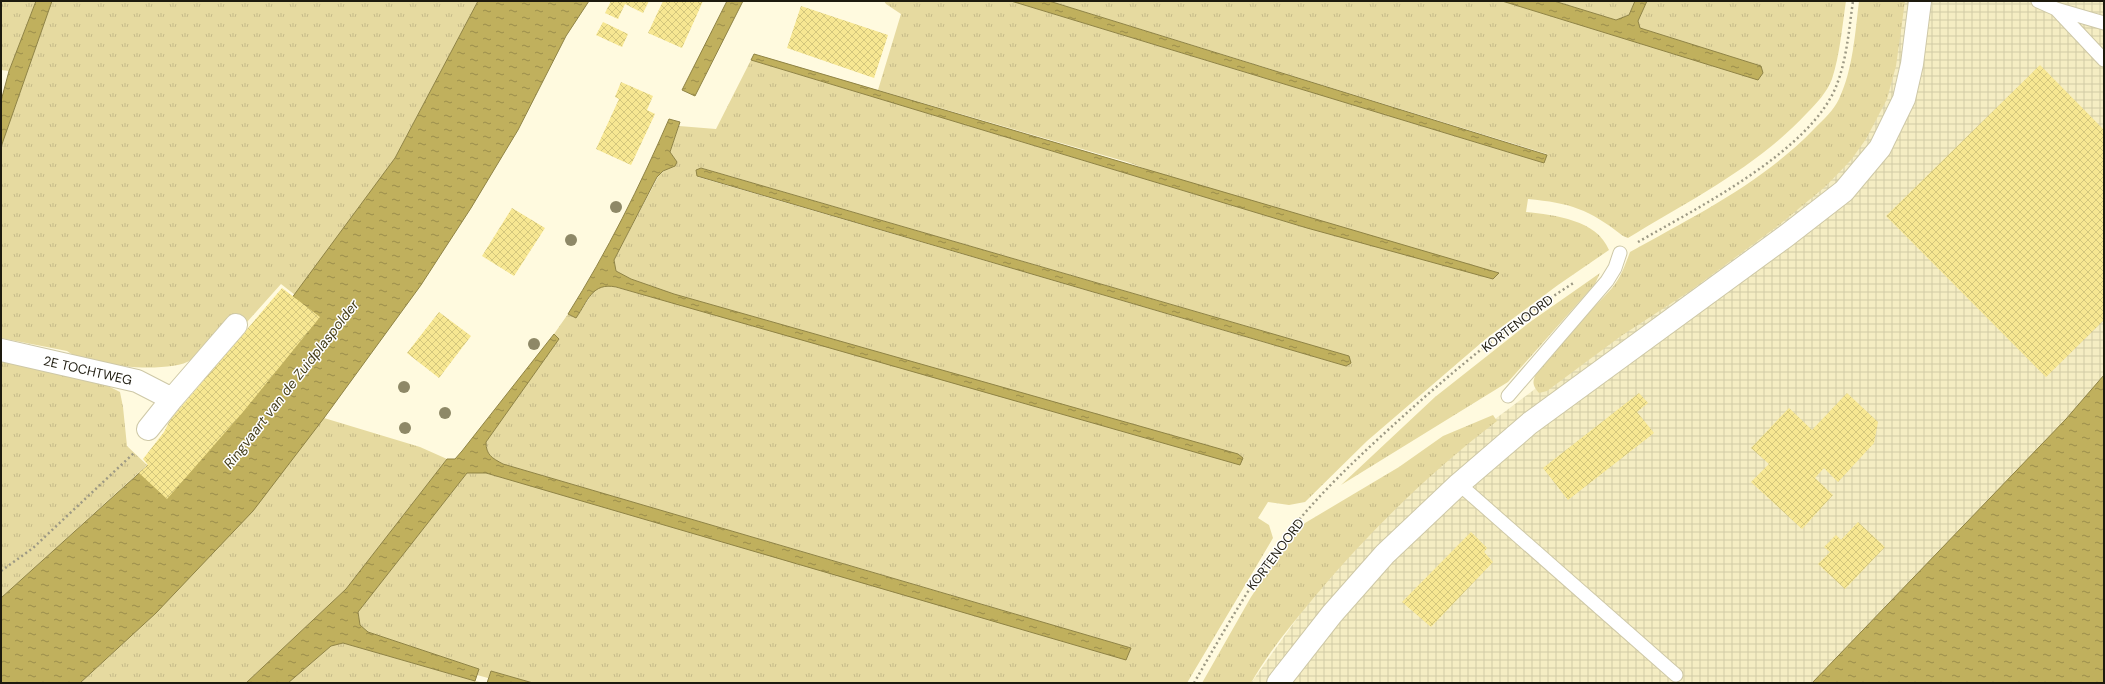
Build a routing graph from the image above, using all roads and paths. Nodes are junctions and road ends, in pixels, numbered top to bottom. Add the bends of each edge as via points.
1 (1853, 1) edge
2 (1920, 1) edge
3 (2038, 1) edge
4 (2056, 9) junction
5 (2104, 23) edge
6 (2104, 60) edge
7 (1620, 253) joint
8 (1580, 278) dead end
9 (236, 325) dead end
10 (1, 350) edge
11 (1508, 396) dead end
12 (172, 398) junction
13 (148, 429) joint
14 (1459, 484) junction
15 (1, 570) edge
16 (1676, 675) dead end
17 (1194, 683) edge
18 (1278, 683) edge

1 - 7 path via 1844,61 1837,85 1826,106 1808,126 1771,160 1731,188
2 - 14 street via 1912,64 1904,99 1880,148 1844,191 1530,423
3 - 4 lane
4 - 5 lane
4 - 6 lane
7 - 11 lane via 1607,281
8 - 17 path, KORTENOORD via 1473,357 1376,441 1335,481 1280,543 1246,594
9 - 12 street
10 - 12 street, 2E TOCHTWEG via 137,381
12 - 13 street
13 - 15 path via 135,453 33,548
14 - 16 lane
14 - 18 street via 1384,554 1332,614

